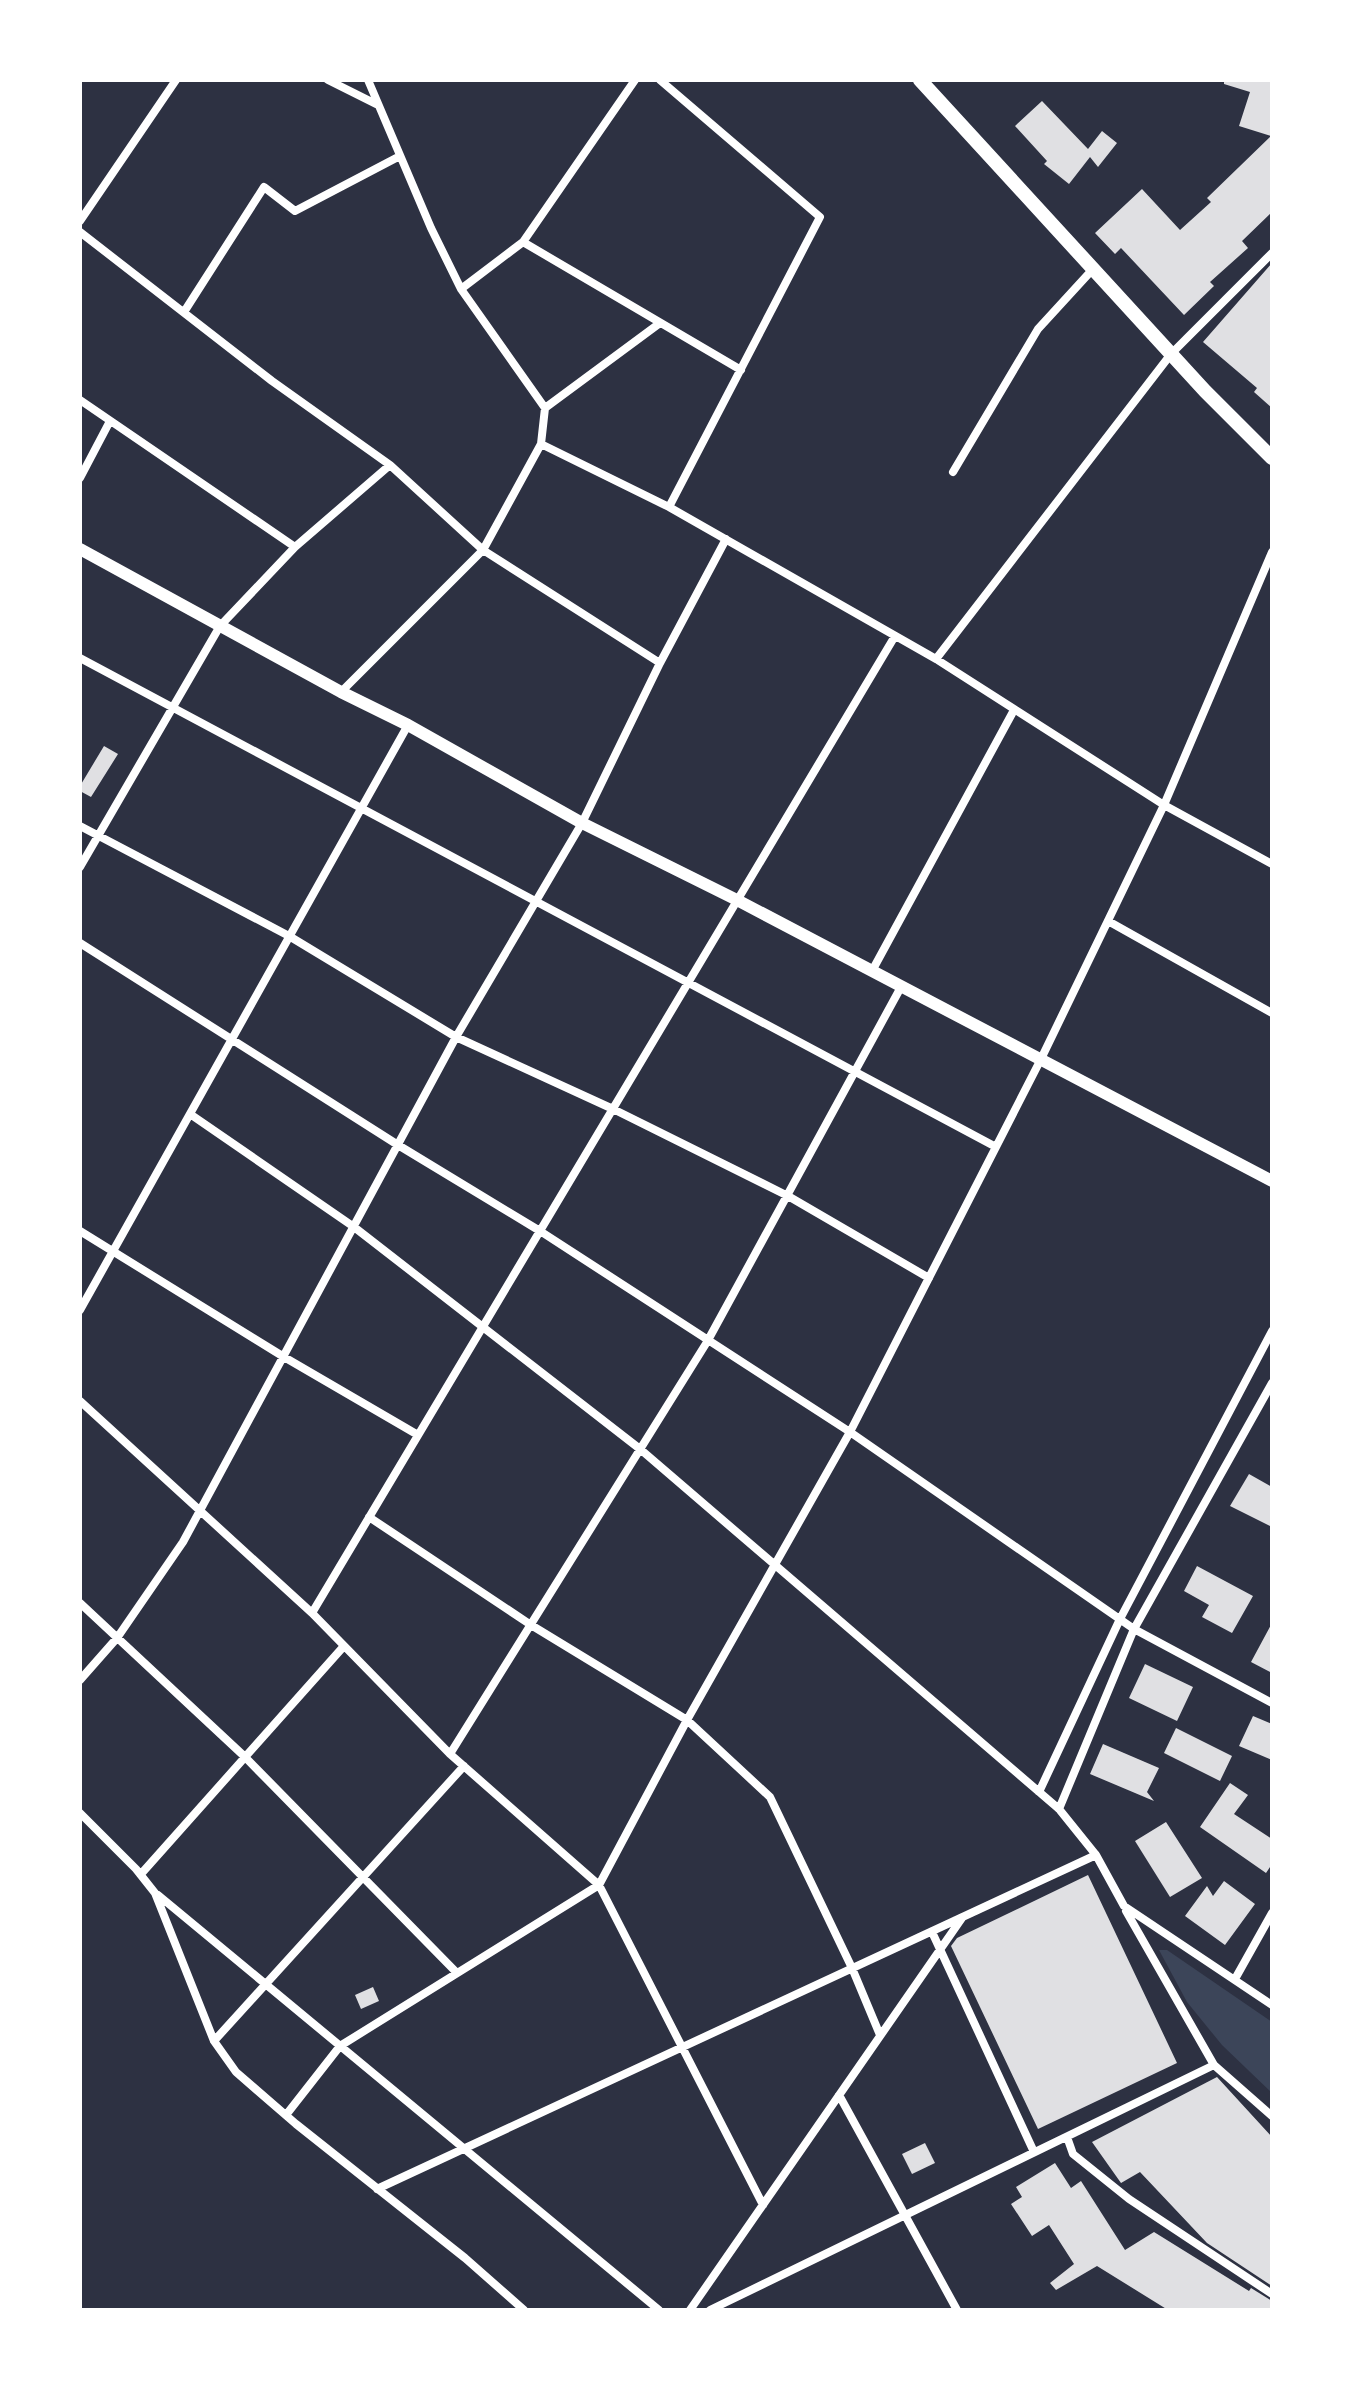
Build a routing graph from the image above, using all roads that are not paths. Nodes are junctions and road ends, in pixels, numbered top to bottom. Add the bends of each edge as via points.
1 (176, 80) edge
2 (328, 80) edge
3 (368, 80) edge
4 (635, 80) edge
5 (660, 80) edge
6 (920, 80) edge
7 (379, 105) junction
8 (400, 156) junction
9 (80, 221) edge
10 (80, 232) edge
11 (523, 242) junction
12 (1272, 253) edge
13 (1093, 269) junction
14 (461, 289) junction
15 (184, 312) junction
16 (660, 323) junction
17 (1171, 354) junction
18 (741, 370) junction
19 (80, 400) edge
20 (545, 408) junction
21 (110, 421) junction
22 (541, 444) junction
23 (1272, 458) edge
24 (390, 465) junction
25 (953, 472) dead end
26 (80, 478) edge
27 (669, 507) junction
28 (726, 539) junction
29 (295, 547) junction
30 (80, 549) edge
31 (483, 550) junction
32 (1272, 552) edge
33 (220, 626) junction
34 (895, 636) junction
35 (80, 658) edge
36 (936, 659) junction
37 (660, 663) junction
38 (341, 692) junction
39 (172, 708) junction
40 (1014, 710) junction
41 (408, 725) junction
42 (1164, 805) junction
43 (361, 809) junction
44 (582, 823) junction
45 (80, 826) edge
46 (98, 835) junction
47 (1272, 864) edge
48 (80, 867) edge
49 (737, 900) junction
50 (536, 901) junction
51 (1108, 921) junction
52 (289, 936) junction
53 (80, 943) edge
54 (872, 971) junction
55 (688, 983) junction
56 (901, 987) junction
57 (1272, 1013) edge
58 (456, 1037) junction
59 (232, 1039) junction
60 (1041, 1059) junction
61 (855, 1073) junction
62 (613, 1109) junction
63 (190, 1114) junction
64 (398, 1145) junction
65 (996, 1147) junction
66 (1272, 1181) edge
67 (788, 1196) junction
68 (354, 1227) junction
69 (80, 1231) edge
70 (540, 1231) junction
71 (113, 1251) junction
72 (929, 1278) junction
73 (80, 1310) edge
74 (483, 1326) junction
75 (1272, 1331) edge
76 (707, 1342) junction
77 (284, 1357) junction
78 (1272, 1383) edge
79 (80, 1401) edge
80 (850, 1432) junction
81 (418, 1435) junction
82 (640, 1449) junction
83 (201, 1510) junction
84 (369, 1517) junction
85 (776, 1565) junction
86 (80, 1603) edge
87 (312, 1613) junction
88 (1120, 1619) junction
89 (531, 1625) junction
90 (1134, 1629) junction
91 (117, 1638) junction
92 (344, 1646) junction
93 (80, 1680) edge
94 (1272, 1703) edge
95 (687, 1720) junction
96 (450, 1754) junction
97 (244, 1756) junction
98 (464, 1766) junction
99 (1039, 1792) junction
100 (1059, 1809) junction
101 (80, 1813) edge
102 (1096, 1855) junction
103 (141, 1874) junction
104 (363, 1877) junction
105 (599, 1885) junction
106 (155, 1893) junction
107 (1124, 1906) junction
108 (1272, 1913) edge
109 (963, 1917) junction
110 (932, 1932) junction
111 (940, 1948) junction
112 (852, 1968) junction
113 (457, 1973) junction
114 (1235, 1979) junction
115 (266, 1984) junction
116 (1272, 2005) edge
117 (880, 2035) junction
118 (214, 2041) junction
119 (340, 2046) junction
120 (683, 2046) junction
121 (1214, 2065) junction
122 (839, 2095) junction
123 (286, 2115) junction
124 (1272, 2116) edge
125 (1067, 2137) junction
126 (463, 2148) junction
127 (1034, 2152) junction
128 (377, 2189) junction
129 (763, 2205) junction
130 (903, 2216) junction
131 (1272, 2294) edge
132 (524, 2310) edge
133 (659, 2310) edge
134 (690, 2310) edge
135 (710, 2310) edge
136 (957, 2310) edge

1 - 9 street
2 - 7 street
3 - 7 street
4 - 11 street
5 - 18 street via 820,217
6 - 13 main road
7 - 8 street
8 - 14 street
8 - 15 street via 295,211 264,187
10 - 15 street
11 - 14 street
11 - 16 street
12 - 17 street
13 - 17 main road
13 - 25 street via 1038,329
14 - 20 street
15 - 24 street
16 - 18 street
16 - 20 street
17 - 23 main road
17 - 36 street
18 - 27 street
19 - 21 street
20 - 22 street
21 - 26 street
21 - 29 street
22 - 27 street
22 - 31 street
24 - 29 street
24 - 31 street
27 - 28 street
28 - 34 street
28 - 37 street
29 - 33 street
30 - 33 street
31 - 37 street
31 - 38 street
32 - 42 street
33 - 38 street
33 - 39 street
34 - 36 street
34 - 49 street
35 - 39 street
36 - 40 street
37 - 44 street
38 - 41 street
39 - 43 street
39 - 46 street
40 - 42 street
40 - 54 street
41 - 43 street
41 - 44 street
42 - 47 street
42 - 51 street
43 - 50 street
43 - 52 street
44 - 49 street
44 - 50 street
45 - 46 street
46 - 48 street
46 - 52 street
49 - 54 street
49 - 55 street
50 - 55 street
50 - 58 street
51 - 57 street
51 - 60 street
52 - 58 street
52 - 59 street
53 - 59 street
54 - 56 street
55 - 61 street
55 - 62 street
56 - 60 street
56 - 61 street
58 - 62 street
58 - 64 street
59 - 63 street
59 - 64 street
60 - 65 street
60 - 66 street
61 - 65 street
61 - 67 street
62 - 67 street
62 - 70 street
63 - 68 street
63 - 71 street
64 - 68 street
64 - 70 street
65 - 72 street
67 - 72 street
67 - 76 street
68 - 74 street
68 - 77 street
69 - 71 street
70 - 74 street
70 - 76 street
71 - 73 street
71 - 77 street
72 - 80 street
74 - 81 street
74 - 82 street
75 - 88 street
76 - 80 street
76 - 82 street
77 - 81 street
77 - 83 street
78 - 90 street
79 - 83 street
80 - 85 street
80 - 88 street
81 - 84 street
82 - 85 street
82 - 89 street
83 - 87 street
83 - 91 street
84 - 87 street
84 - 89 street
85 - 95 street
85 - 99 street
86 - 91 street
87 - 92 street
88 - 90 street
88 - 99 street
89 - 95 street
89 - 96 street
90 - 94 street
90 - 100 street
91 - 93 street
91 - 97 street
92 - 96 street
92 - 97 street
95 - 105 street
95 - 112 street via 770,1797
96 - 98 street
97 - 103 street
97 - 104 street
98 - 104 street
98 - 105 street
99 - 100 street
100 - 102 street
101 - 103 street
102 - 107 street
102 - 109 street
103 - 106 street
104 - 113 street
104 - 115 street
105 - 113 street
105 - 120 street
106 - 115 street
106 - 118 street
107 - 114 street
107 - 121 street
108 - 114 street
109 - 110 street
109 - 111 street
110 - 111 street
110 - 112 street
111 - 117 street
111 - 127 street
112 - 117 street
112 - 120 street
113 - 119 street
114 - 116 street
115 - 118 street
115 - 119 street
117 - 122 street
118 - 123 street via 236,2072
119 - 123 street
119 - 126 street
120 - 126 street
120 - 129 street
121 - 124 street
121 - 125 street
122 - 129 street
122 - 130 street
123 - 128 street
125 - 127 street
125 - 131 street via 1073,2154 1129,2199
126 - 128 street
126 - 133 street
127 - 130 street
128 - 132 street
129 - 134 street
130 - 135 street
130 - 136 street

